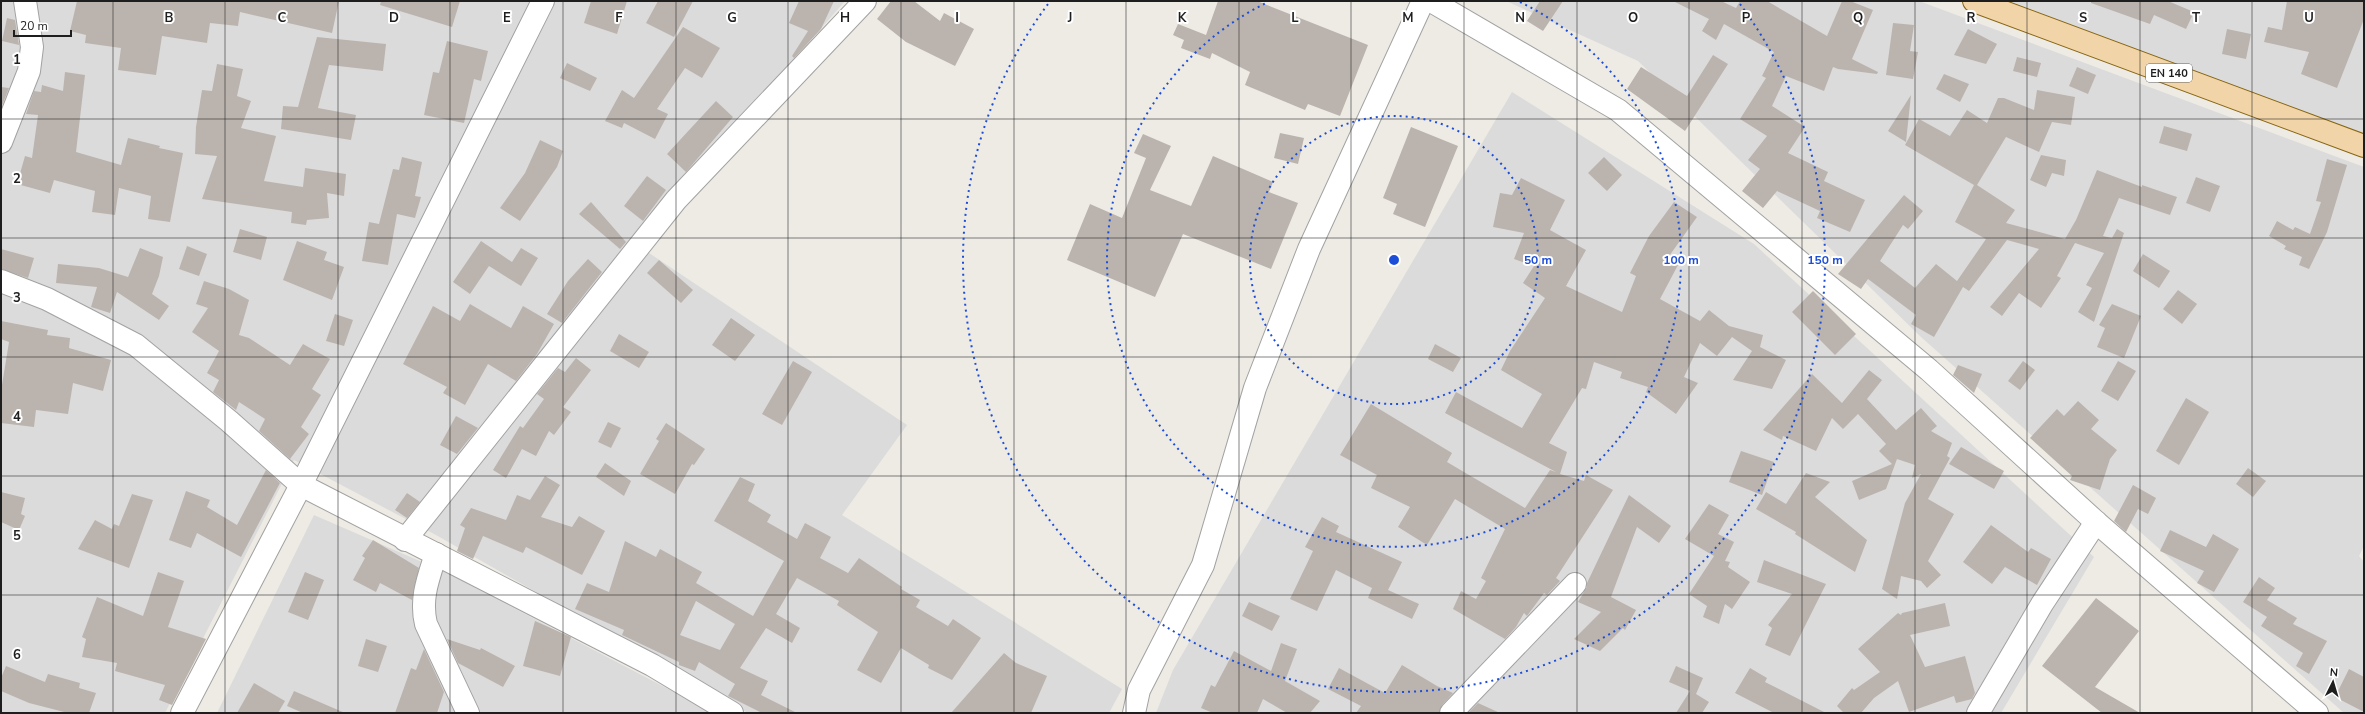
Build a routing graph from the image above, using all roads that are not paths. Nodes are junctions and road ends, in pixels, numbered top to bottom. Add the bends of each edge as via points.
1 (25, 1) edge
2 (543, 1) edge
3 (865, 1) edge
4 (1423, 1) edge
5 (1431, 1) edge
6 (1974, 1) edge
7 (1, 142) edge
8 (2364, 146) edge
9 (1, 280) edge
10 (301, 485) junction
11 (2096, 522) junction
12 (406, 540) junction
13 (436, 554) junction
14 (1575, 584) dead end
15 (182, 713) edge
16 (468, 713) edge
17 (732, 713) edge
18 (1134, 713) edge
19 (1451, 713) edge
20 (1978, 713) edge
21 (2317, 713) edge

1 - 7 street via 32,47 30,71
2 - 10 street
3 - 12 street via 676,200
4 - 18 street via 1309,249 1255,388 1203,566 1139,690
5 - 11 street via 1618,110 1929,370
6 - 8 main road, EN 140
9 - 10 street via 47,299 136,345 229,421
10 - 12 street
10 - 15 street
11 - 20 street via 2042,604
11 - 21 street
12 - 13 street
13 - 16 street via 424,590 423,609 426,624
13 - 17 street via 652,666
14 - 19 street

